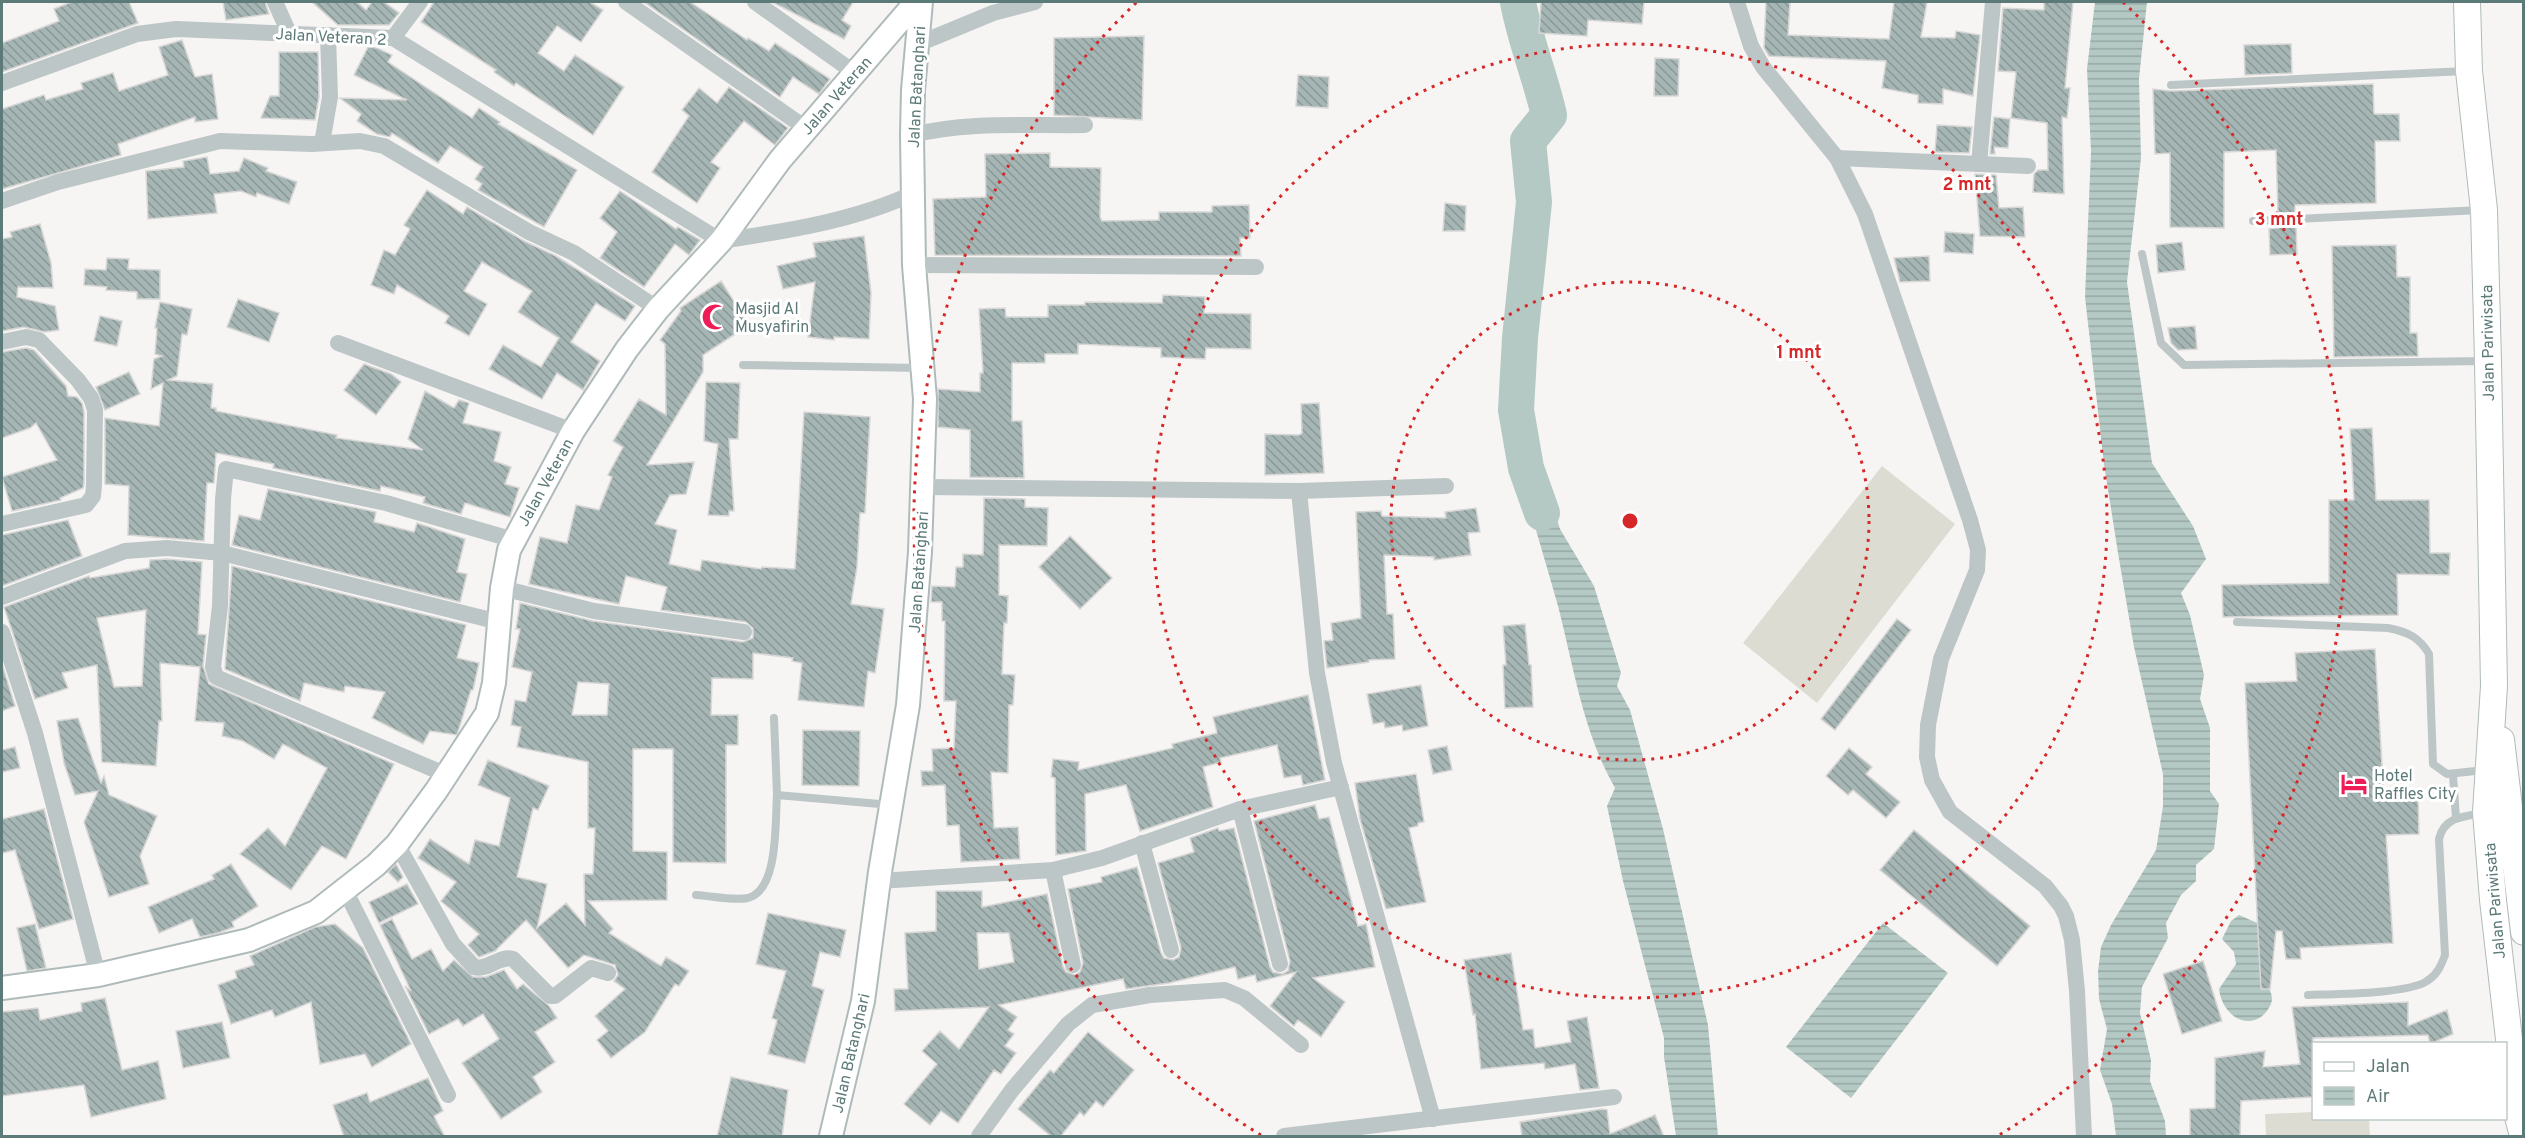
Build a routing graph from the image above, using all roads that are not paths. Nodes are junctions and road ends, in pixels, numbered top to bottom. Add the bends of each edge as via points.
1 (275, 2) edge
2 (626, 2) edge
3 (755, 2) edge
4 (916, 2) edge
5 (921, 2) edge
6 (1035, 2) edge
7 (1737, 2) edge
8 (1993, 2) edge
9 (2467, 2) edge
10 (416, 3) edge
11 (289, 33) junction
12 (328, 35) junction
13 (393, 38) junction
14 (918, 44) junction
15 (2469, 71) junction
16 (855, 73) junction
17 (2, 83) edge
18 (2171, 85) dead end
19 (1085, 125) dead end
20 (807, 129) junction
21 (912, 135) junction
22 (322, 143) junction
23 (1837, 158) junction
24 (1979, 164) junction
25 (2028, 166) dead end
26 (914, 193) junction
27 (2, 201) edge
28 (2484, 210) junction
29 (2253, 221) dead end
30 (721, 241) junction
31 (2142, 254) dead end
32 (914, 265) junction
33 (1256, 267) dead end
34 (658, 309) junction
35 (2, 342) edge
36 (338, 343) dead end
37 (2488, 361) junction
38 (743, 365) dead end
39 (924, 368) junction
40 (573, 431) junction
41 (1446, 486) dead end
42 (923, 487) junction
43 (1299, 491) junction
44 (2, 524) edge
45 (514, 540) junction
46 (222, 553) junction
47 (502, 588) junction
48 (2, 597) edge
49 (499, 622) junction
50 (2237, 622) dead end
51 (2, 632) edge
52 (744, 632) dead end
53 (8, 675) edge
54 (2494, 686) junction
55 (774, 718) dead end
56 (2487, 770) junction
57 (2453, 775) junction
58 (447, 776) junction
59 (1341, 787) junction
60 (777, 795) junction
61 (891, 806) junction
62 (1240, 809) junction
63 (2486, 812) junction
64 (2456, 818) junction
65 (1142, 843) junction
66 (397, 844) junction
67 (1053, 870) junction
68 (879, 881) junction
69 (345, 890) junction
70 (696, 896) dead end
71 (2519, 899) junction
72 (2493, 900) junction
73 (2523, 932) edge
74 (1171, 950) dead end
75 (1280, 964) dead end
76 (1073, 965) dead end
77 (608, 973) dead end
78 (98, 975) junction
79 (2, 988) edge
80 (2308, 996) dead end
81 (1300, 1045) dead end
82 (448, 1095) dead end
83 (1614, 1097) dead end
84 (1433, 1119) junction
85 (2521, 1127) edge
86 (1305, 1136) edge
87 (831, 1137) edge
88 (979, 1137) edge
89 (1284, 1137) edge
90 (2084, 1137) edge

1 - 11 street
2 - 20 street
3 - 16 street
4 - 16 street, Jalan Veteran
5 - 14 street, Jalan Batanghari
6 - 14 street via 993,12
7 - 23 street via 1751,46 1763,67
8 - 24 street
9 - 15 main road, Jalan Pariwisata
10 - 13 street
11 - 12 street, Jalan Veteran 2
11 - 17 street, Jalan Veteran 2 via 176,28 137,34
12 - 13 street, Jalan Veteran 2
12 - 22 street via 330,97
13 - 30 street, Jalan Veteran 2
14 - 21 street, Jalan Batanghari
15 - 18 lane
15 - 28 main road, Jalan Pariwisata
16 - 20 street, Jalan Veteran
19 - 21 street via 964,126
20 - 30 street, Jalan Veteran
21 - 26 street, Jalan Batanghari
22 - 27 street via 220,141 58,182
22 - 34 street via 360,141 384,146 529,232 574,253
23 - 24 street
23 - 90 street via 1865,214 1978,550 1977,570 1941,659 1933,695 1927,745 1932,780 1950,812 2045,886 2066,916 2077,991
24 - 25 street
26 - 30 street via 887,206 799,228
26 - 32 street, Jalan Batanghari
28 - 29 lane
28 - 37 main road, Jalan Pariwisata
30 - 34 street, Jalan Veteran
31 - 37 lane via 2162,343 2184,365
32 - 33 street
32 - 39 street, Jalan Batanghari
34 - 40 street, Jalan Veteran
35 - 44 street via 26,337 39,339 78,380 95,410 95,421 93,496 86,505
36 - 40 street
37 - 54 main road, Jalan Pariwisata
38 - 39 lane
39 - 42 street, Jalan Batanghari
40 - 45 street, Jalan Veteran
41 - 43 street
42 - 43 street
42 - 61 street, Jalan Batanghari via 908,705
43 - 59 street via 1317,673
45 - 46 street via 386,503 226,469
45 - 47 street, Jalan Veteran
46 - 48 street via 167,548 125,551
46 - 49 street
46 - 58 street via 213,667 216,677
47 - 49 street, Jalan Veteran
47 - 52 street via 594,611
49 - 58 street, Jalan Veteran via 494,683 487,713
50 - 57 lane via 2388,628 2421,640 2429,654 2431,758 2439,769
51 - 53 street
53 - 78 street via 35,733
54 - 56 main road, Jalan Pariwisata
54 - 71 main road, Jalan Pariwisata
55 - 60 lane
56 - 57 lane
56 - 63 main road, Jalan Pariwisata
57 - 64 lane
58 - 66 street, Jalan Veteran
59 - 62 street
59 - 84 street
60 - 61 lane
60 - 70 lane via 771,868 759,893 747,898
61 - 68 street, Jalan Batanghari
62 - 65 street
62 - 75 street
63 - 64 lane
63 - 72 main road, Jalan Pariwisata
64 - 80 lane via 2441,831 2439,839 2445,956 2441,968 2426,982 2409,988
65 - 67 street
65 - 74 street
66 - 69 street, Jalan Veteran
66 - 77 street via 453,944 474,967 485,968 503,958 513,959 550,996 591,968
67 - 68 street
67 - 76 street
68 - 87 street, Jalan Batanghari via 863,1001
69 - 78 street, Jalan Veteran via 316,912 249,940
69 - 82 street
71 - 72 main road
71 - 73 main road, Jalan Pariwisata
72 - 85 main road, Jalan Pariwisata
78 - 79 street, Jalan Veteran
81 - 88 street via 1244,998 1225,990 1150,995 1092,1005 1061,1032
83 - 84 street
84 - 86 street
86 - 89 street

